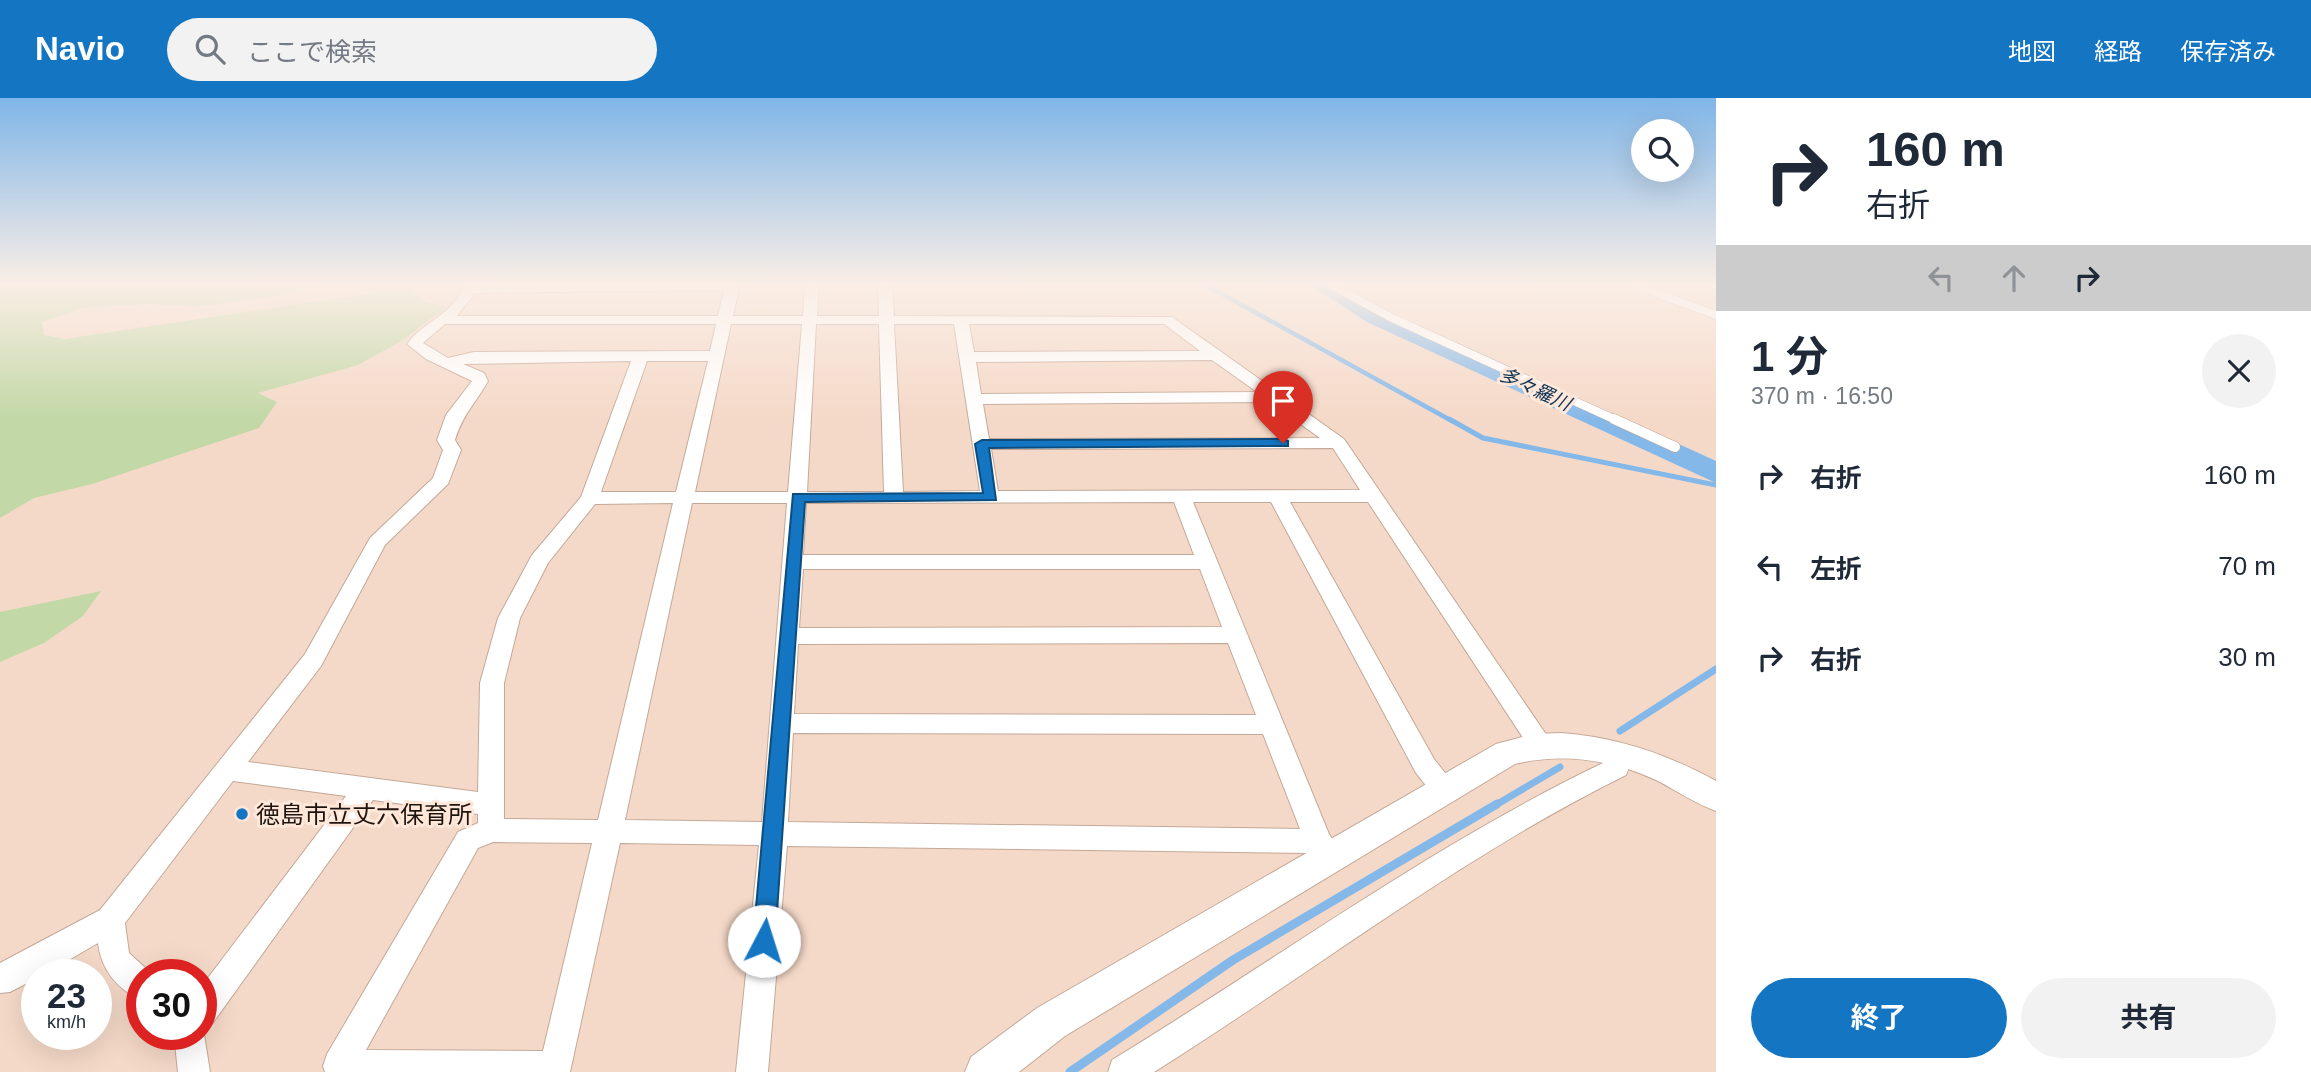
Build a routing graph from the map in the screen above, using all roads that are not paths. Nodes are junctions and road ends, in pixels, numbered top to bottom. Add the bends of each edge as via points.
1 (432, 328) edge
2 (722, 328) edge
3 (809, 328) edge
4 (887, 328) edge
5 (962, 328) edge
6 (1179, 328) edge
7 (1415, 328) edge
8 (1216, 355) junction
9 (641, 356) junction
10 (717, 356) junction
11 (967, 357) junction
12 (450, 362) junction
13 (1274, 397) junction
14 (974, 398) junction
15 (1338, 443) junction
16 (982, 444) junction
17 (1675, 447) dead end
18 (1181, 496) junction
19 (1277, 496) junction
20 (1373, 496) junction
21 (685, 497) junction
22 (990, 497) junction
23 (590, 498) junction
24 (798, 498) junction
25 (894, 498) junction
26 (793, 562) junction
27 (1207, 562) junction
28 (1236, 635) junction
29 (788, 636) junction
30 (782, 723) junction
31 (1272, 725) junction
32 (1542, 746) junction
33 (1614, 752) junction
34 (228, 770) junction
35 (367, 788) junction
36 (1444, 788) junction
37 (1716, 797) edge
38 (491, 817) junction
39 (610, 829) junction
40 (774, 835) junction
41 (1324, 848) junction
42 (110, 920) junction
43 (126, 970) edge
44 (0, 978) edge
45 (217, 991) edge
46 (192, 1050) edge
47 (555, 1070) edge
48 (194, 1072) edge
49 (752, 1072) edge
50 (986, 1072) edge
51 (1124, 1072) edge

1 - 12 street via 415,344
2 - 10 street
3 - 24 street
4 - 25 street
5 - 11 street
6 - 8 street
7 - 17 lane
8 - 11 street
8 - 13 street
9 - 10 street
9 - 12 street via 474,357
9 - 23 street
10 - 21 street
11 - 14 street
12 - 34 street via 480,381 450,424 446,440 452,450 441,480 377,542 313,660
13 - 14 street
13 - 15 street
14 - 16 street
15 - 16 street
15 - 20 street
16 - 22 street
18 - 19 street
18 - 22 street
18 - 27 street
19 - 20 street
19 - 36 street via 1425,766
20 - 32 street
21 - 23 street
21 - 24 street
21 - 39 street
22 - 25 street
23 - 38 street via 539,560 509,618 492,683
24 - 25 street
24 - 26 street
26 - 27 street
26 - 29 street
27 - 28 street
28 - 29 street
28 - 31 street
29 - 30 street
30 - 31 street
30 - 40 street
31 - 41 street
32 - 33 street
32 - 36 street via 1507,753
33 - 37 street via 1682,777
33 - 51 street via 1617,768 1561,793 1419,877 1210,1020
34 - 35 street
34 - 42 street
35 - 38 street
35 - 45 street
36 - 41 street
38 - 39 street
38 - 47 street via 468,840 339,1066
39 - 40 street
39 - 47 street
40 - 41 street
40 - 49 street
41 - 50 street via 1051,1022
42 - 43 street via 115,960
42 - 44 street via 10,977
46 - 48 street

